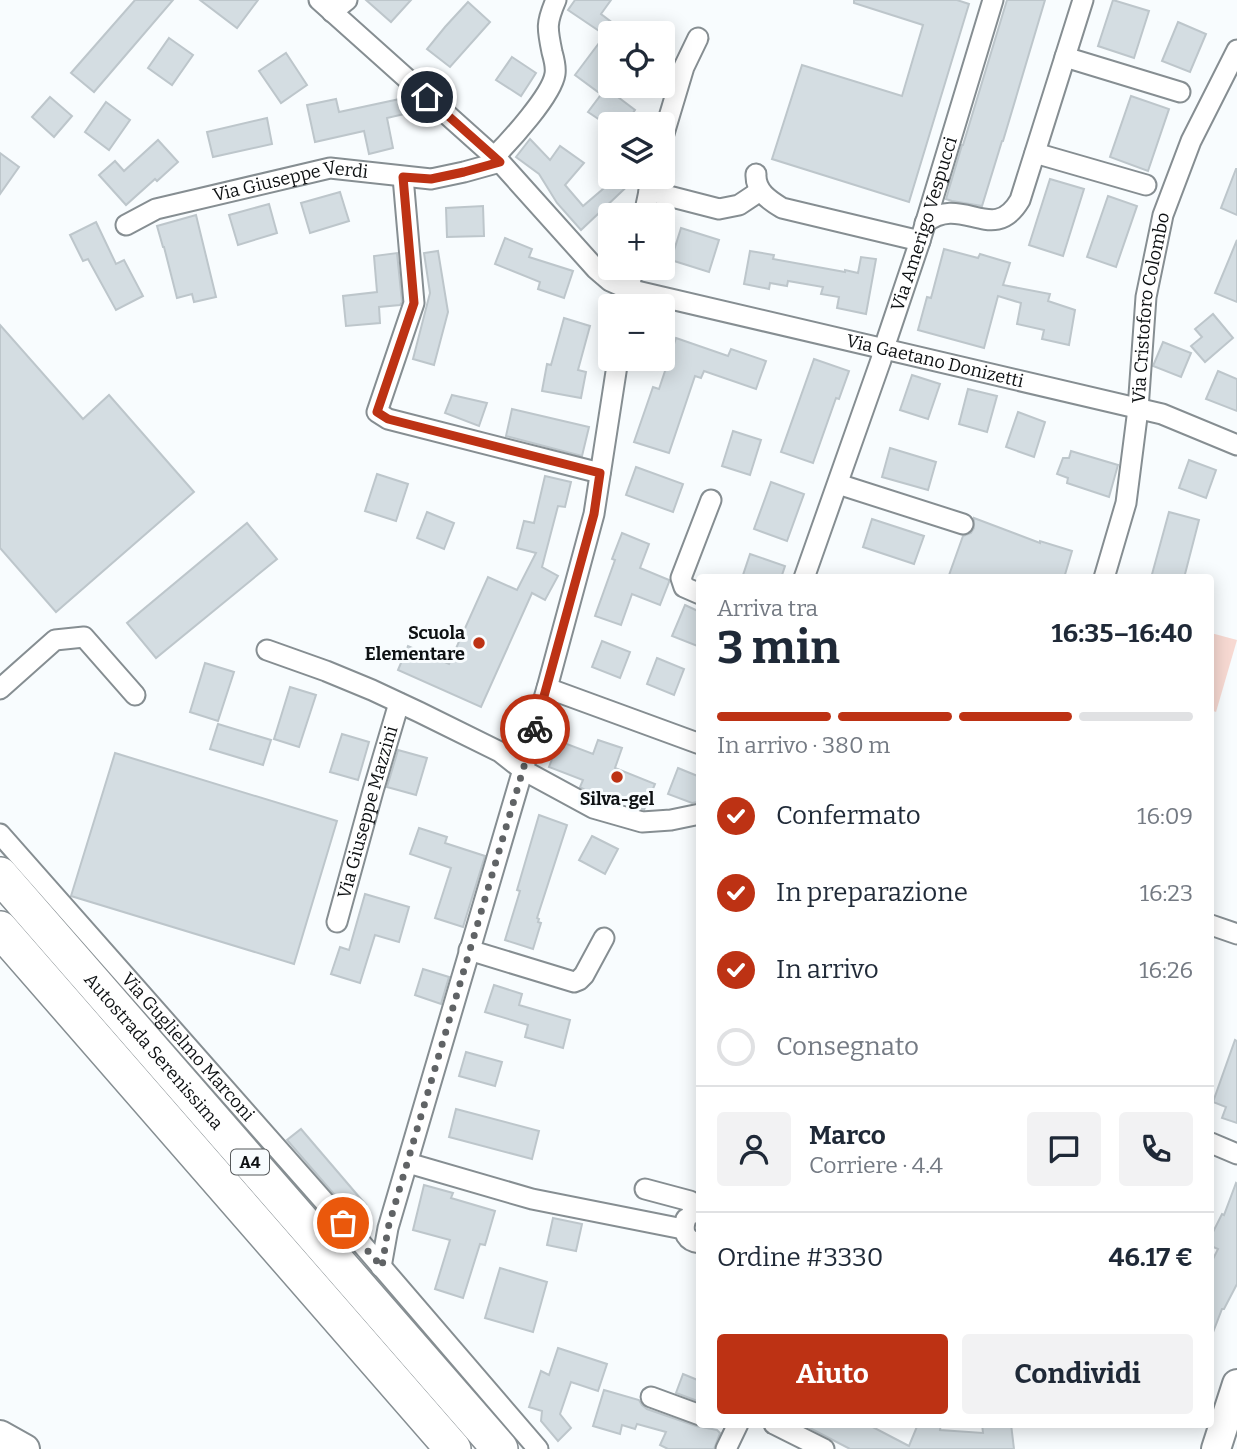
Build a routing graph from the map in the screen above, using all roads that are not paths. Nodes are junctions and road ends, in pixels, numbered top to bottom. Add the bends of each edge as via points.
1 (556, 0) edge
2 (993, 0) edge
3 (1083, 0) edge
4 (333, 4) edge
5 (698, 38) dead end
6 (1237, 50) edge
7 (1065, 57) junction
8 (1180, 92) dead end
9 (670, 112) edge
10 (1035, 153) junction
11 (497, 160) junction
12 (403, 177) junction
13 (1146, 185) dead end
14 (665, 189) edge
15 (126, 225) dead end
16 (923, 232) junction
17 (623, 294) edge
18 (675, 308) edge
19 (884, 349) junction
20 (616, 371) edge
21 (1138, 409) junction
22 (1237, 445) edge
23 (600, 473) junction
24 (838, 484) junction
25 (711, 500) dead end
26 (963, 524) dead end
27 (805, 574) edge
28 (1105, 574) edge
29 (696, 592) edge
30 (267, 650) dead end
31 (547, 688) junction
32 (0, 689) edge
33 (135, 695) dead end
34 (399, 703) junction
35 (696, 743) edge
36 (523, 770) junction
37 (696, 815) edge
38 (0, 834) edge
39 (0, 875) edge
40 (337, 922) dead end
41 (1214, 926) edge
42 (0, 929) edge
43 (1237, 934) edge
44 (604, 938) dead end
45 (470, 950) junction
46 (1214, 1144) edge
47 (1237, 1154) edge
48 (408, 1163) junction
49 (645, 1189) dead end
50 (693, 1218) edge
51 (388, 1228) junction
52 (696, 1242) edge
53 (368, 1252) junction
54 (382, 1267) junction
55 (1237, 1384) edge
56 (651, 1397) dead end
57 (696, 1414) edge
58 (733, 1428) edge
59 (782, 1428) edge
60 (0, 1435) edge
61 (25, 1449) edge
62 (453, 1449) edge
63 (500, 1449) edge
64 (538, 1449) edge
65 (726, 1449) edge
66 (824, 1449) edge
67 (1216, 1449) edge

1 - 11 street via 548,18 555,74 538,106
2 - 16 street, Via Amerigo Vespucci
3 - 7 street
4 - 11 street, Via Gaetano Donizetti
5 - 9 street
6 - 21 street, Via Cristoforo Colombo via 1191,141 1163,215 1146,297
7 - 8 street
7 - 10 street
10 - 13 street
10 - 16 street via 1020,200 1003,218 989,221 958,212 943,213 933,217
11 - 12 street, Via Giuseppe Verdi via 431,179
11 - 17 street, Via Gaetano Donizetti
12 - 15 street, Via Giuseppe Verdi via 330,168 156,209
12 - 23 street via 414,303 377,412 388,419
14 - 16 street via 719,209 740,205 758,182 782,208
16 - 19 street, Via Amerigo Vespucci
18 - 19 street, Via Gaetano Donizetti
19 - 21 street, Via Gaetano Donizetti
19 - 24 street, Via Amerigo Vespucci
20 - 23 street
21 - 22 street, Via Gaetano Donizetti via 1162,414
21 - 28 street, Via Cristoforo Colombo via 1126,503
23 - 31 street via 594,514
24 - 26 street
24 - 27 street, Via Amerigo Vespucci
25 - 29 street via 681,578 684,587
30 - 34 street
31 - 35 street
31 - 36 street
32 - 33 street via 55,640 84,637
34 - 36 street via 500,752
34 - 40 street, Via Giuseppe Mazzini
36 - 37 street via 593,808 618,816 642,821
36 - 45 street
38 - 53 street, Via Guglielmo Marconi
39 - 63 highway, Autostrada Serenissima / A4
41 - 43 street
42 - 62 highway, Autostrada Serenissima / A4
44 - 45 street via 584,975 574,982
45 - 48 street
46 - 47 street
48 - 50 street via 532,1199
48 - 51 street
49 - 50 street via 690,1201
50 - 52 street via 685,1234
51 - 53 street
51 - 54 street
53 - 54 street, Via Guglielmo Marconi
54 - 64 street, Via Guglielmo Marconi
55 - 67 street
56 - 57 street
58 - 65 street
59 - 66 street
60 - 61 street

